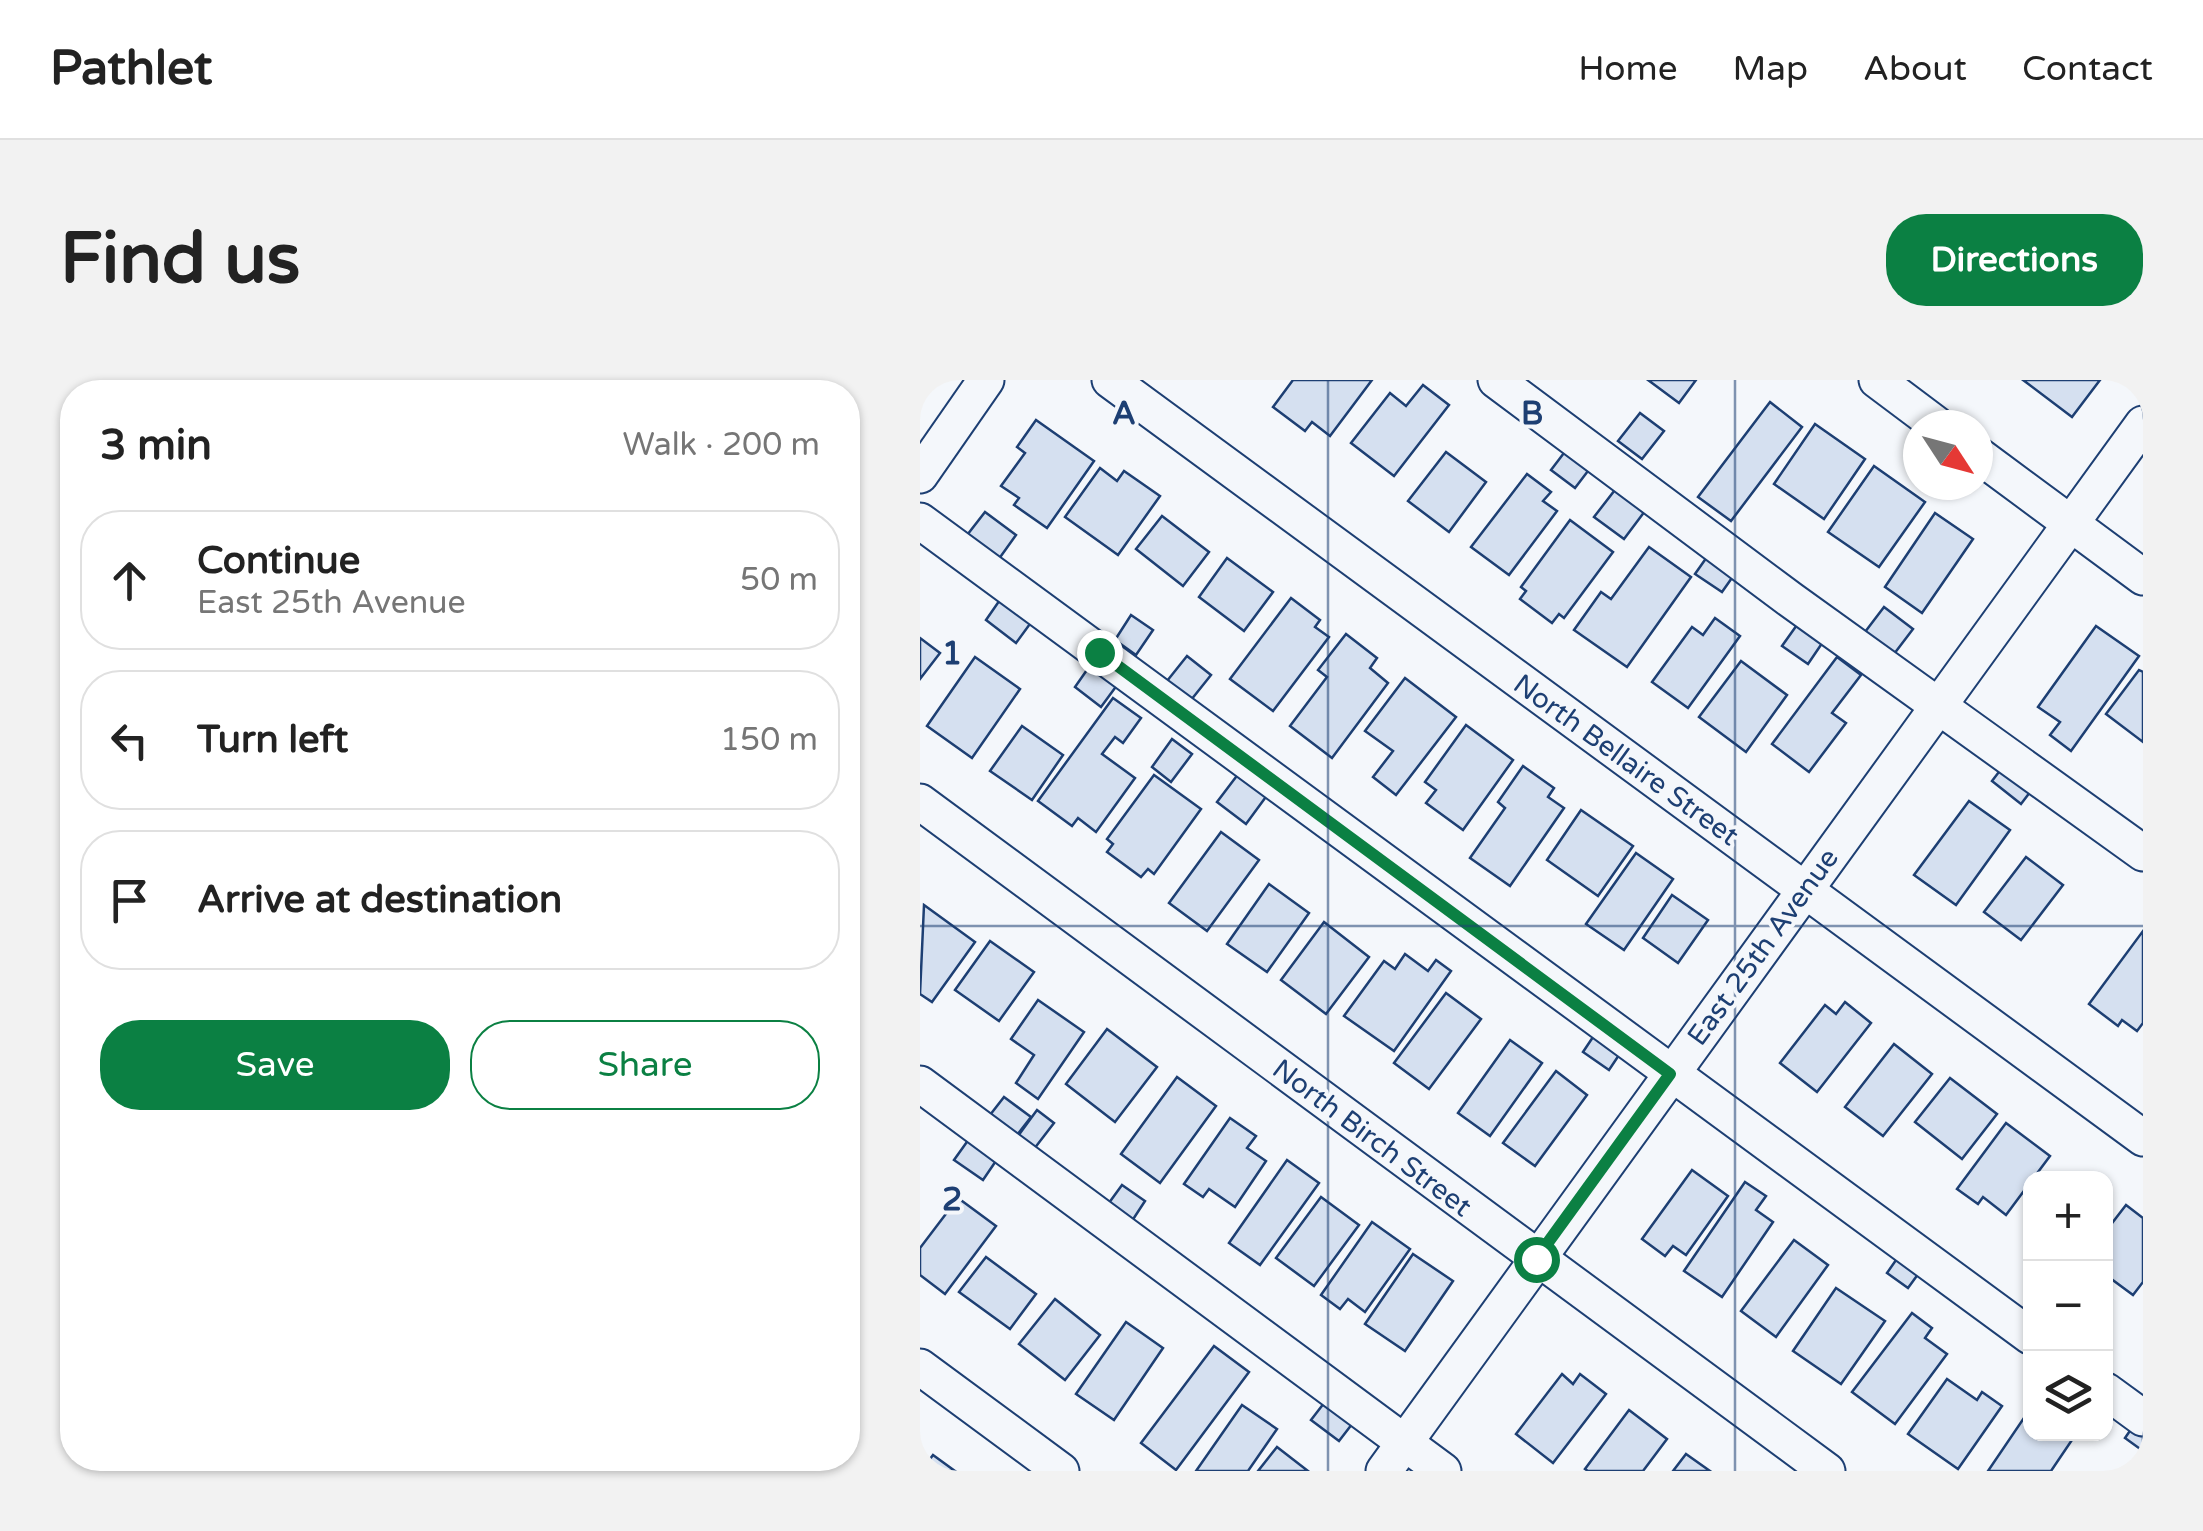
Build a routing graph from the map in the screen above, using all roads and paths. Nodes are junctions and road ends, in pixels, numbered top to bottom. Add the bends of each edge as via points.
1 (986, 380) edge
2 (1110, 380) edge
3 (1496, 380) edge
4 (1876, 380) edge
5 (1917, 410) edge
6 (2143, 424) edge
7 (1993, 466) edge
8 (920, 475) edge
9 (920, 521) edge
10 (2070, 524) junction
11 (2143, 577) edge
12 (1940, 704) junction
13 (920, 802) edge
14 (2143, 853) edge
15 (1803, 891) junction
16 (1670, 1074) junction
17 (920, 1084) edge
18 (2143, 1138) edge
19 (1536, 1259) junction
20 (2023, 1331) edge
21 (920, 1367) edge
22 (2113, 1396) edge
23 (2143, 1418) edge
24 (1394, 1457) edge
25 (1061, 1471) edge
26 (1443, 1471) edge
27 (1827, 1471) edge

1 - 8 street
2 - 15 street, North Bellaire Street
3 - 12 street
4 - 5 street
6 - 10 street, East 25th Avenue
7 - 10 street
9 - 16 street
10 - 11 street
10 - 12 street, East 25th Avenue
12 - 14 street
12 - 15 street, East 25th Avenue
13 - 19 street, North Birch Street
15 - 16 street, East 25th Avenue
15 - 18 street, North Bellaire Street
16 - 19 street, East 25th Avenue
16 - 20 street
17 - 24 street
19 - 24 street, East 25th Avenue
19 - 27 street, North Birch Street
21 - 25 street
22 - 23 street
24 - 26 street

